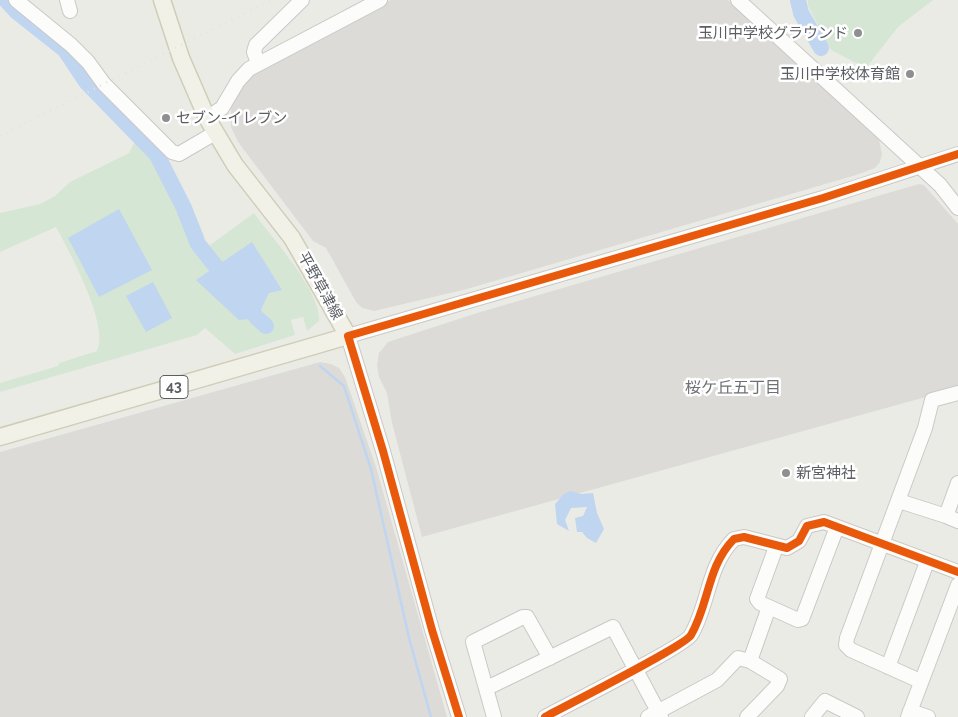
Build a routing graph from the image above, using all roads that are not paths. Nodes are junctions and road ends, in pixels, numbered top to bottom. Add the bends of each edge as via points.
1 (16, 0) edge
2 (162, 0) edge
3 (302, 0) edge
4 (380, 0) edge
5 (738, 0) edge
6 (258, 64) junction
7 (207, 118) junction
8 (216, 133) junction
9 (958, 154) edge
10 (919, 165) junction
11 (958, 208) edge
12 (348, 336) junction
13 (958, 393) edge
14 (0, 437) edge
15 (958, 483) edge
16 (899, 500) junction
17 (952, 518) edge
18 (837, 527) junction
19 (882, 544) junction
20 (776, 546) junction
21 (927, 562) junction
22 (958, 572) edge
23 (958, 585) edge
24 (769, 607) junction
25 (550, 658) junction
26 (750, 661) junction
27 (888, 667) junction
28 (636, 668) junction
29 (920, 681) junction
30 (487, 688) junction
31 (909, 714) edge
32 (655, 715) edge
33 (459, 717) edge
34 (494, 717) edge
35 (545, 717) edge
36 (747, 717) edge
37 (812, 717) edge
38 (857, 717) edge
39 (928, 717) edge

1 - 8 street via 71,45 104,84 172,152 178,154
2 - 7 main road, 平野草津線 via 181,58
3 - 6 street via 256,45 254,52
4 - 6 street
5 - 10 street
6 - 7 street via 238,81 222,108
7 - 8 main road, 平野草津線
8 - 12 main road, 平野草津線 via 235,165 292,238
9 - 10 street
10 - 11 street
10 - 12 street via 814,201
12 - 14 main road, 平野草津線 / 43
12 - 33 street
13 - 16 street via 932,400
15 - 17 street
16 - 17 street
16 - 19 street
18 - 19 street
18 - 20 street via 816,523 807,526 794,546
18 - 24 street via 802,619
19 - 21 street
19 - 27 street via 846,645
20 - 24 street via 757,599
20 - 28 street via 744,537 734,538 721,553 690,637
21 - 22 street
21 - 27 street
23 - 29 street
24 - 26 street
25 - 28 street via 613,627
25 - 30 street
25 - 30 street via 529,619 523,617 473,642
26 - 32 street via 738,658 717,680
26 - 36 street via 780,679
27 - 29 street
28 - 32 street
28 - 35 street
29 - 31 street
30 - 34 street
31 - 39 street
37 - 38 street via 825,701

